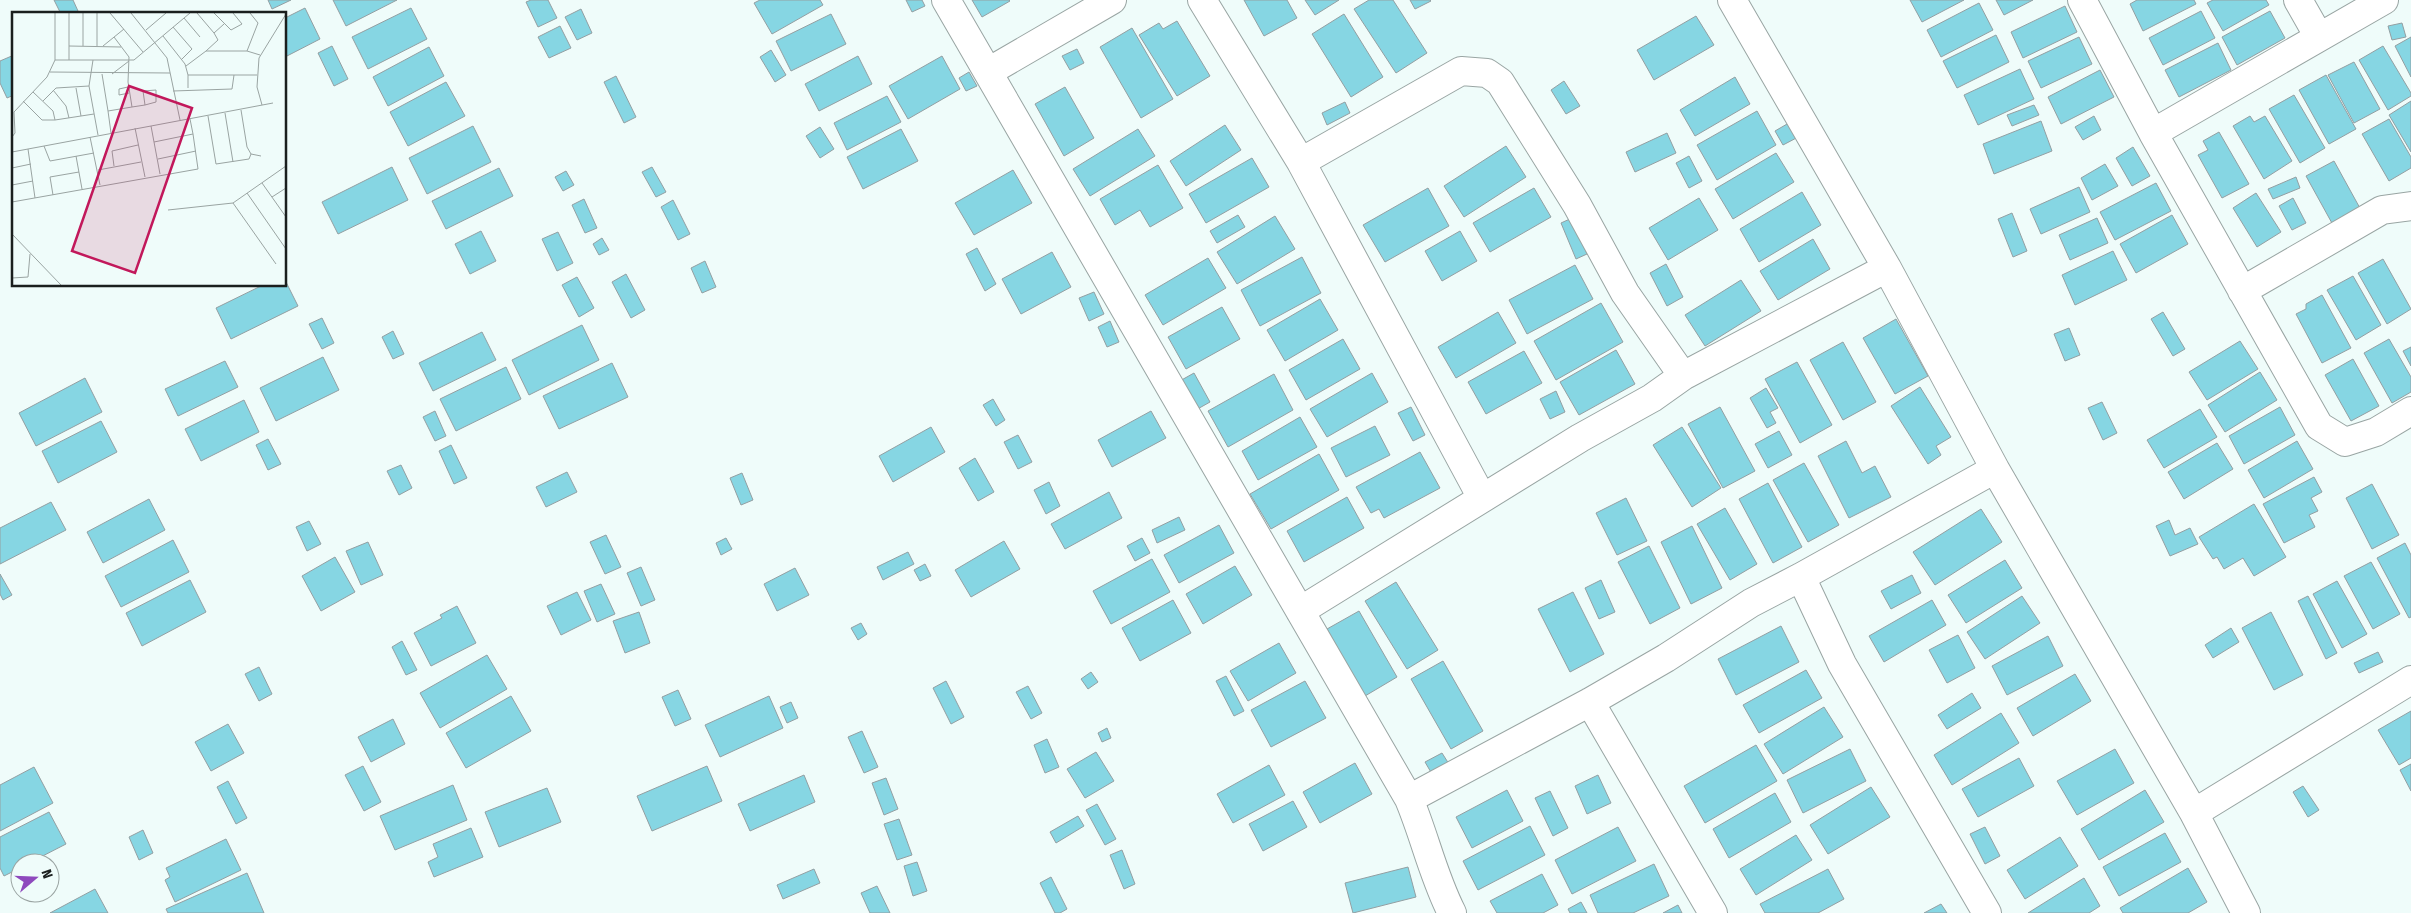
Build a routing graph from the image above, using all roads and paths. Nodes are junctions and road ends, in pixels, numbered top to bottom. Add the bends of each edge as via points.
1 (946, 0) edge
2 (1112, 0) edge
3 (1202, 0) edge
4 (1732, 0) edge
5 (2082, 0) edge
6 (2298, 0) edge
7 (2384, 0) edge
8 (2319, 37) junction
9 (988, 72) junction
10 (2153, 133) junction
11 (1301, 162) junction
12 (2411, 206) edge
13 (1887, 268) junction
14 (2242, 290) junction
15 (1683, 376) junction
16 (2411, 411) edge
17 (1995, 469) junction
18 (1482, 498) junction
19 (1801, 577) junction
20 (1300, 611) junction
21 (2411, 680) edge
22 (1590, 702) junction
23 (1409, 799) junction
24 (2194, 813) junction
25 (1452, 913) edge
26 (1713, 913) edge
27 (1986, 913) edge
28 (2246, 913) edge

1 - 9 street
2 - 9 street
3 - 11 street
4 - 13 street
5 - 10 street
6 - 8 street
7 - 8 street
8 - 10 street
9 - 20 street
10 - 14 street
11 - 15 street via 1461,71 1487,74 1500,82 1577,205 1625,293
11 - 18 street
12 - 14 street via 2382,210
13 - 15 street
13 - 17 street
14 - 16 street via 2320,426 2345,442 2376,432
15 - 18 street via 1652,398
17 - 19 street
17 - 24 street
18 - 20 street
19 - 22 street via 1751,603
19 - 27 street via 1842,664
20 - 23 street
21 - 24 street
22 - 23 street
22 - 26 street
23 - 25 street
24 - 28 street

